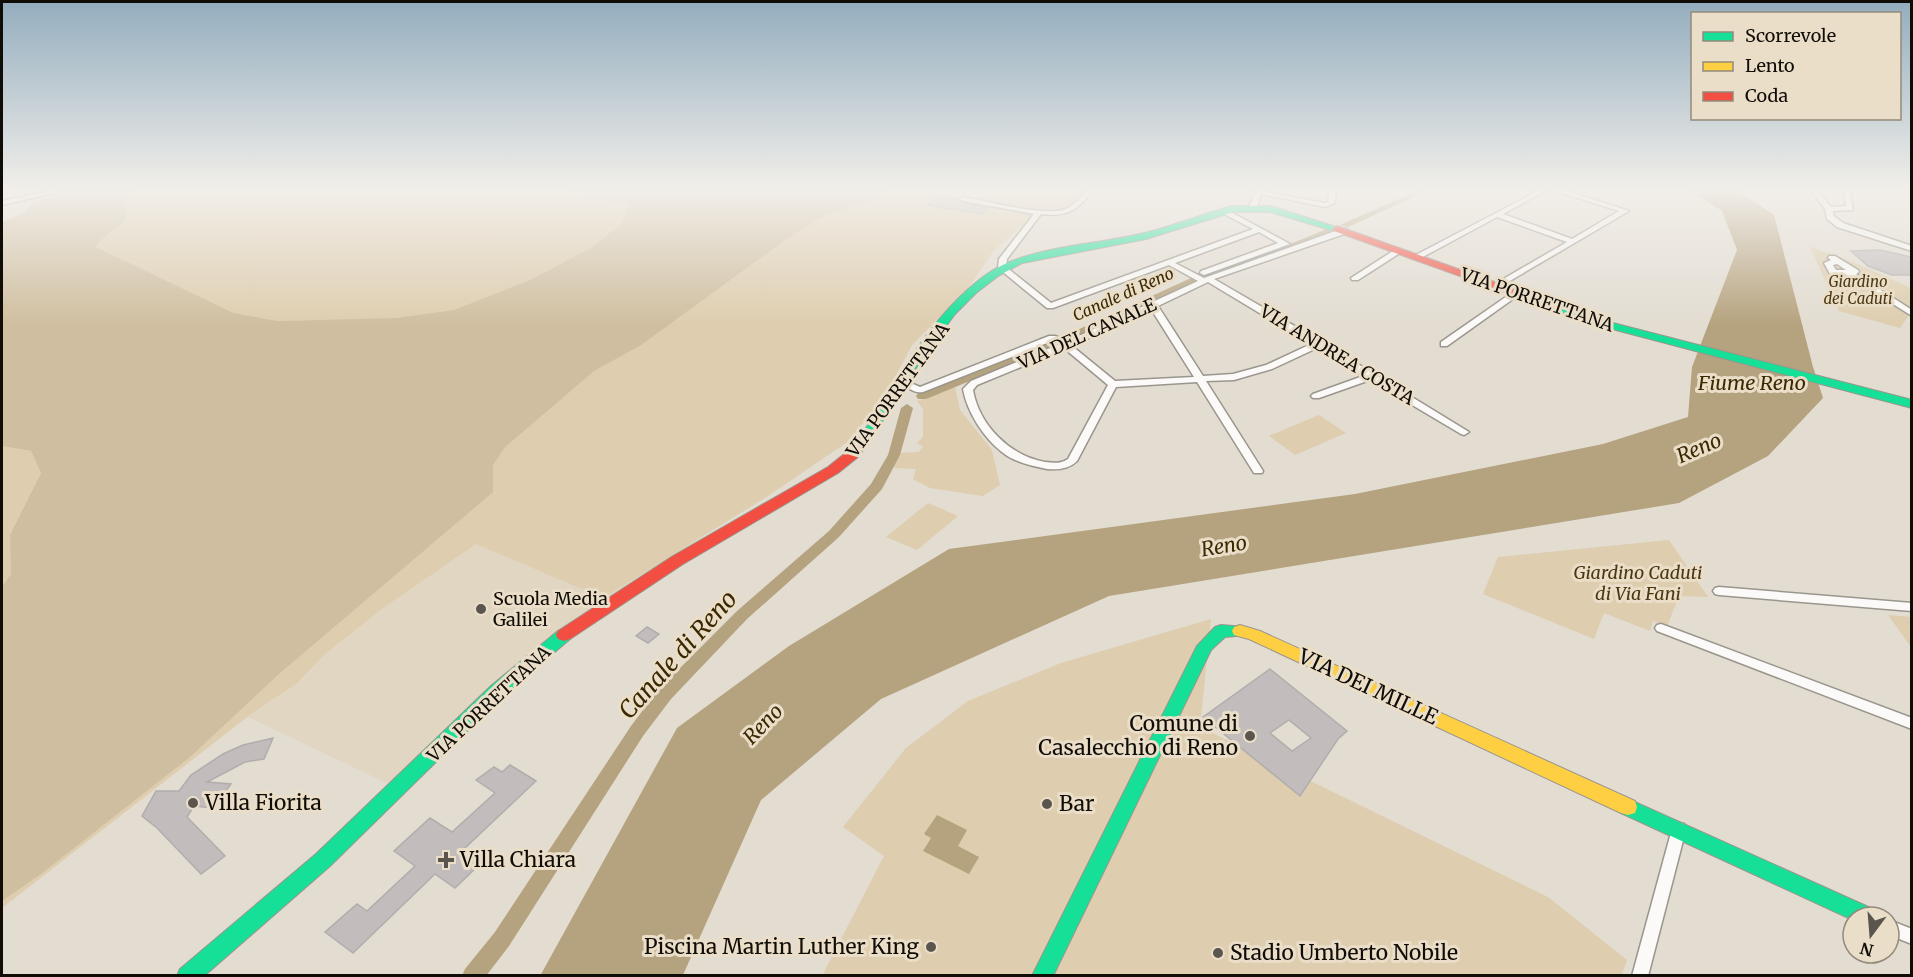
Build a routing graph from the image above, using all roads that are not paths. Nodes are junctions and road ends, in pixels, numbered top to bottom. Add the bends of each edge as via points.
1 (1021, 236) edge
2 (1147, 236) edge
3 (1243, 236) edge
4 (1269, 236) edge
5 (1330, 236) edge
6 (1357, 236) edge
7 (1458, 236) edge
8 (1556, 236) edge
9 (1581, 236) edge
10 (1871, 236) edge
11 (1571, 241) junction
12 (1284, 243) junction
13 (1294, 248) junction
14 (1911, 249) edge
15 (1400, 251) junction
16 (1416, 257) junction
17 (1836, 260) dead end
18 (1170, 263) junction
19 (1002, 268) junction
20 (1205, 278) junction
21 (1355, 278) dead end
22 (1499, 285) junction
23 (1516, 294) junction
24 (1554, 302) dead end
25 (1153, 305) junction
26 (1911, 314) edge
27 (1319, 344) junction
28 (1444, 344) dead end
29 (1067, 345) junction
30 (1371, 376) junction
31 (1201, 380) junction
32 (1113, 384) junction
33 (914, 387) dead end
34 (1316, 396) dead end
35 (1911, 404) edge
36 (1464, 432) dead end
37 (1258, 471) dead end
38 (1719, 591) dead end
39 (1911, 607) edge
40 (1661, 628) dead end
41 (1911, 724) edge
42 (1679, 829) junction
43 (1842, 905) edge
44 (1645, 973) edge
45 (186, 975) edge
46 (1042, 975) edge

1 - 19 street via 1003,259
2 - 19 main road, VIA PORRETTANA via 1040,255
3 - 18 street
4 - 12 street
5 - 13 street, VIA DEL CANALE
6 - 15 main road, VIA PORRETTANA
7 - 16 street
8 - 11 street
9 - 11 street
10 - 14 street
11 - 22 street
12 - 13 street
12 - 20 street
13 - 20 street, VIA DEL CANALE
15 - 16 main road, VIA PORRETTANA
15 - 21 street
16 - 22 main road, VIA PORRETTANA
17 - 26 street via 1855,272 1847,272
18 - 19 street via 1050,306
18 - 20 street, VIA ANDREA COSTA
19 - 45 main road, VIA PORRETTANA via 981,284 915,362 848,460 680,558 531,661 287,893
20 - 25 street, VIA DEL CANALE
20 - 27 street, VIA ANDREA COSTA
22 - 23 main road, VIA PORRETTANA
22 - 24 street
23 - 28 street
23 - 35 main road, VIA PORRETTANA via 1607,325
25 - 29 street, VIA DEL CANALE
25 - 31 street
27 - 30 street, VIA ANDREA COSTA
27 - 31 street via 1269,367 1234,377
29 - 32 street
29 - 32 street, VIA DEL CANALE via 974,383 968,389 972,407 1006,450 1049,466 1064,466 1072,461
29 - 33 street via 1052,338 920,390
30 - 34 street
30 - 36 street, VIA ANDREA COSTA
31 - 32 street
31 - 37 street
38 - 39 street
40 - 41 street
42 - 43 main road, VIA DEI MILLE
42 - 44 street
42 - 46 main road, VIA DEI MILLE via 1239,629 1224,629 1210,637

